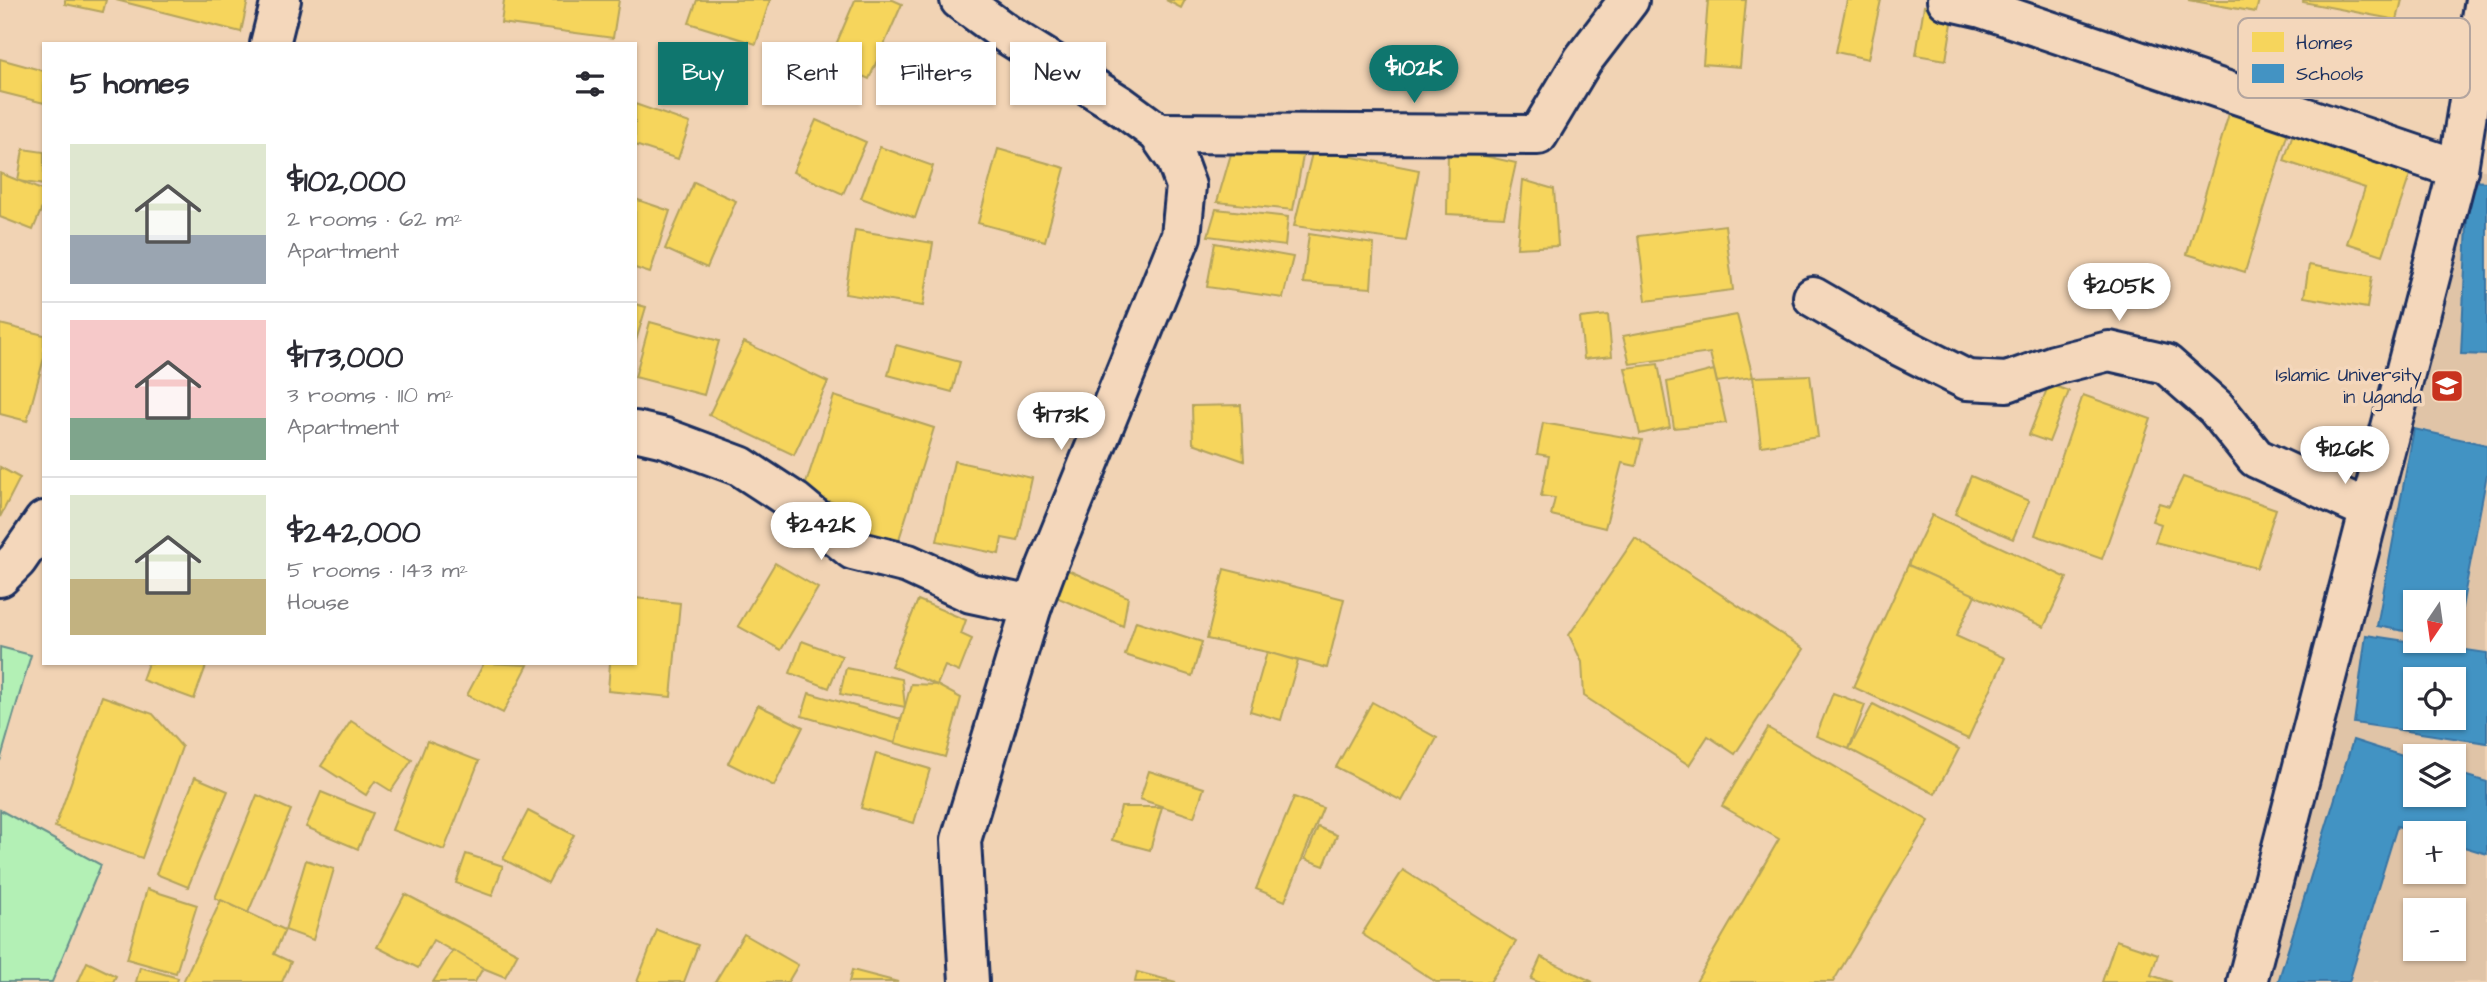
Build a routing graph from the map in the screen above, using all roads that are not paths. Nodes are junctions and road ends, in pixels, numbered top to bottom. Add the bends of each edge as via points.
1 (281, 0) edge
2 (960, 0) edge
3 (1629, 0) edge
4 (1947, 0) edge
5 (2485, 0) edge
6 (270, 42) edge
7 (2470, 94) edge
8 (2238, 95) edge
9 (2248, 98) edge
10 (2469, 98) edge
11 (1158, 133) junction
12 (2458, 169) junction
13 (1813, 297) dead end
14 (637, 431) edge
15 (2369, 510) junction
16 (42, 524) edge
17 (0, 577) edge
18 (1032, 606) junction
19 (969, 982) edge
20 (2247, 982) edge

1 - 6 street
2 - 11 street
3 - 11 street via 1583,60 1538,135
4 - 8 street
5 - 7 street
9 - 12 street
10 - 12 street
11 - 18 street via 1176,159 1186,186 1181,236
12 - 15 street
13 - 15 street via 1967,380 2007,382 2109,351 2166,364 2216,408 2256,458
14 - 18 street via 740,466 795,502 853,550 908,564 971,593
15 - 20 street
16 - 17 street
18 - 19 street via 961,840

